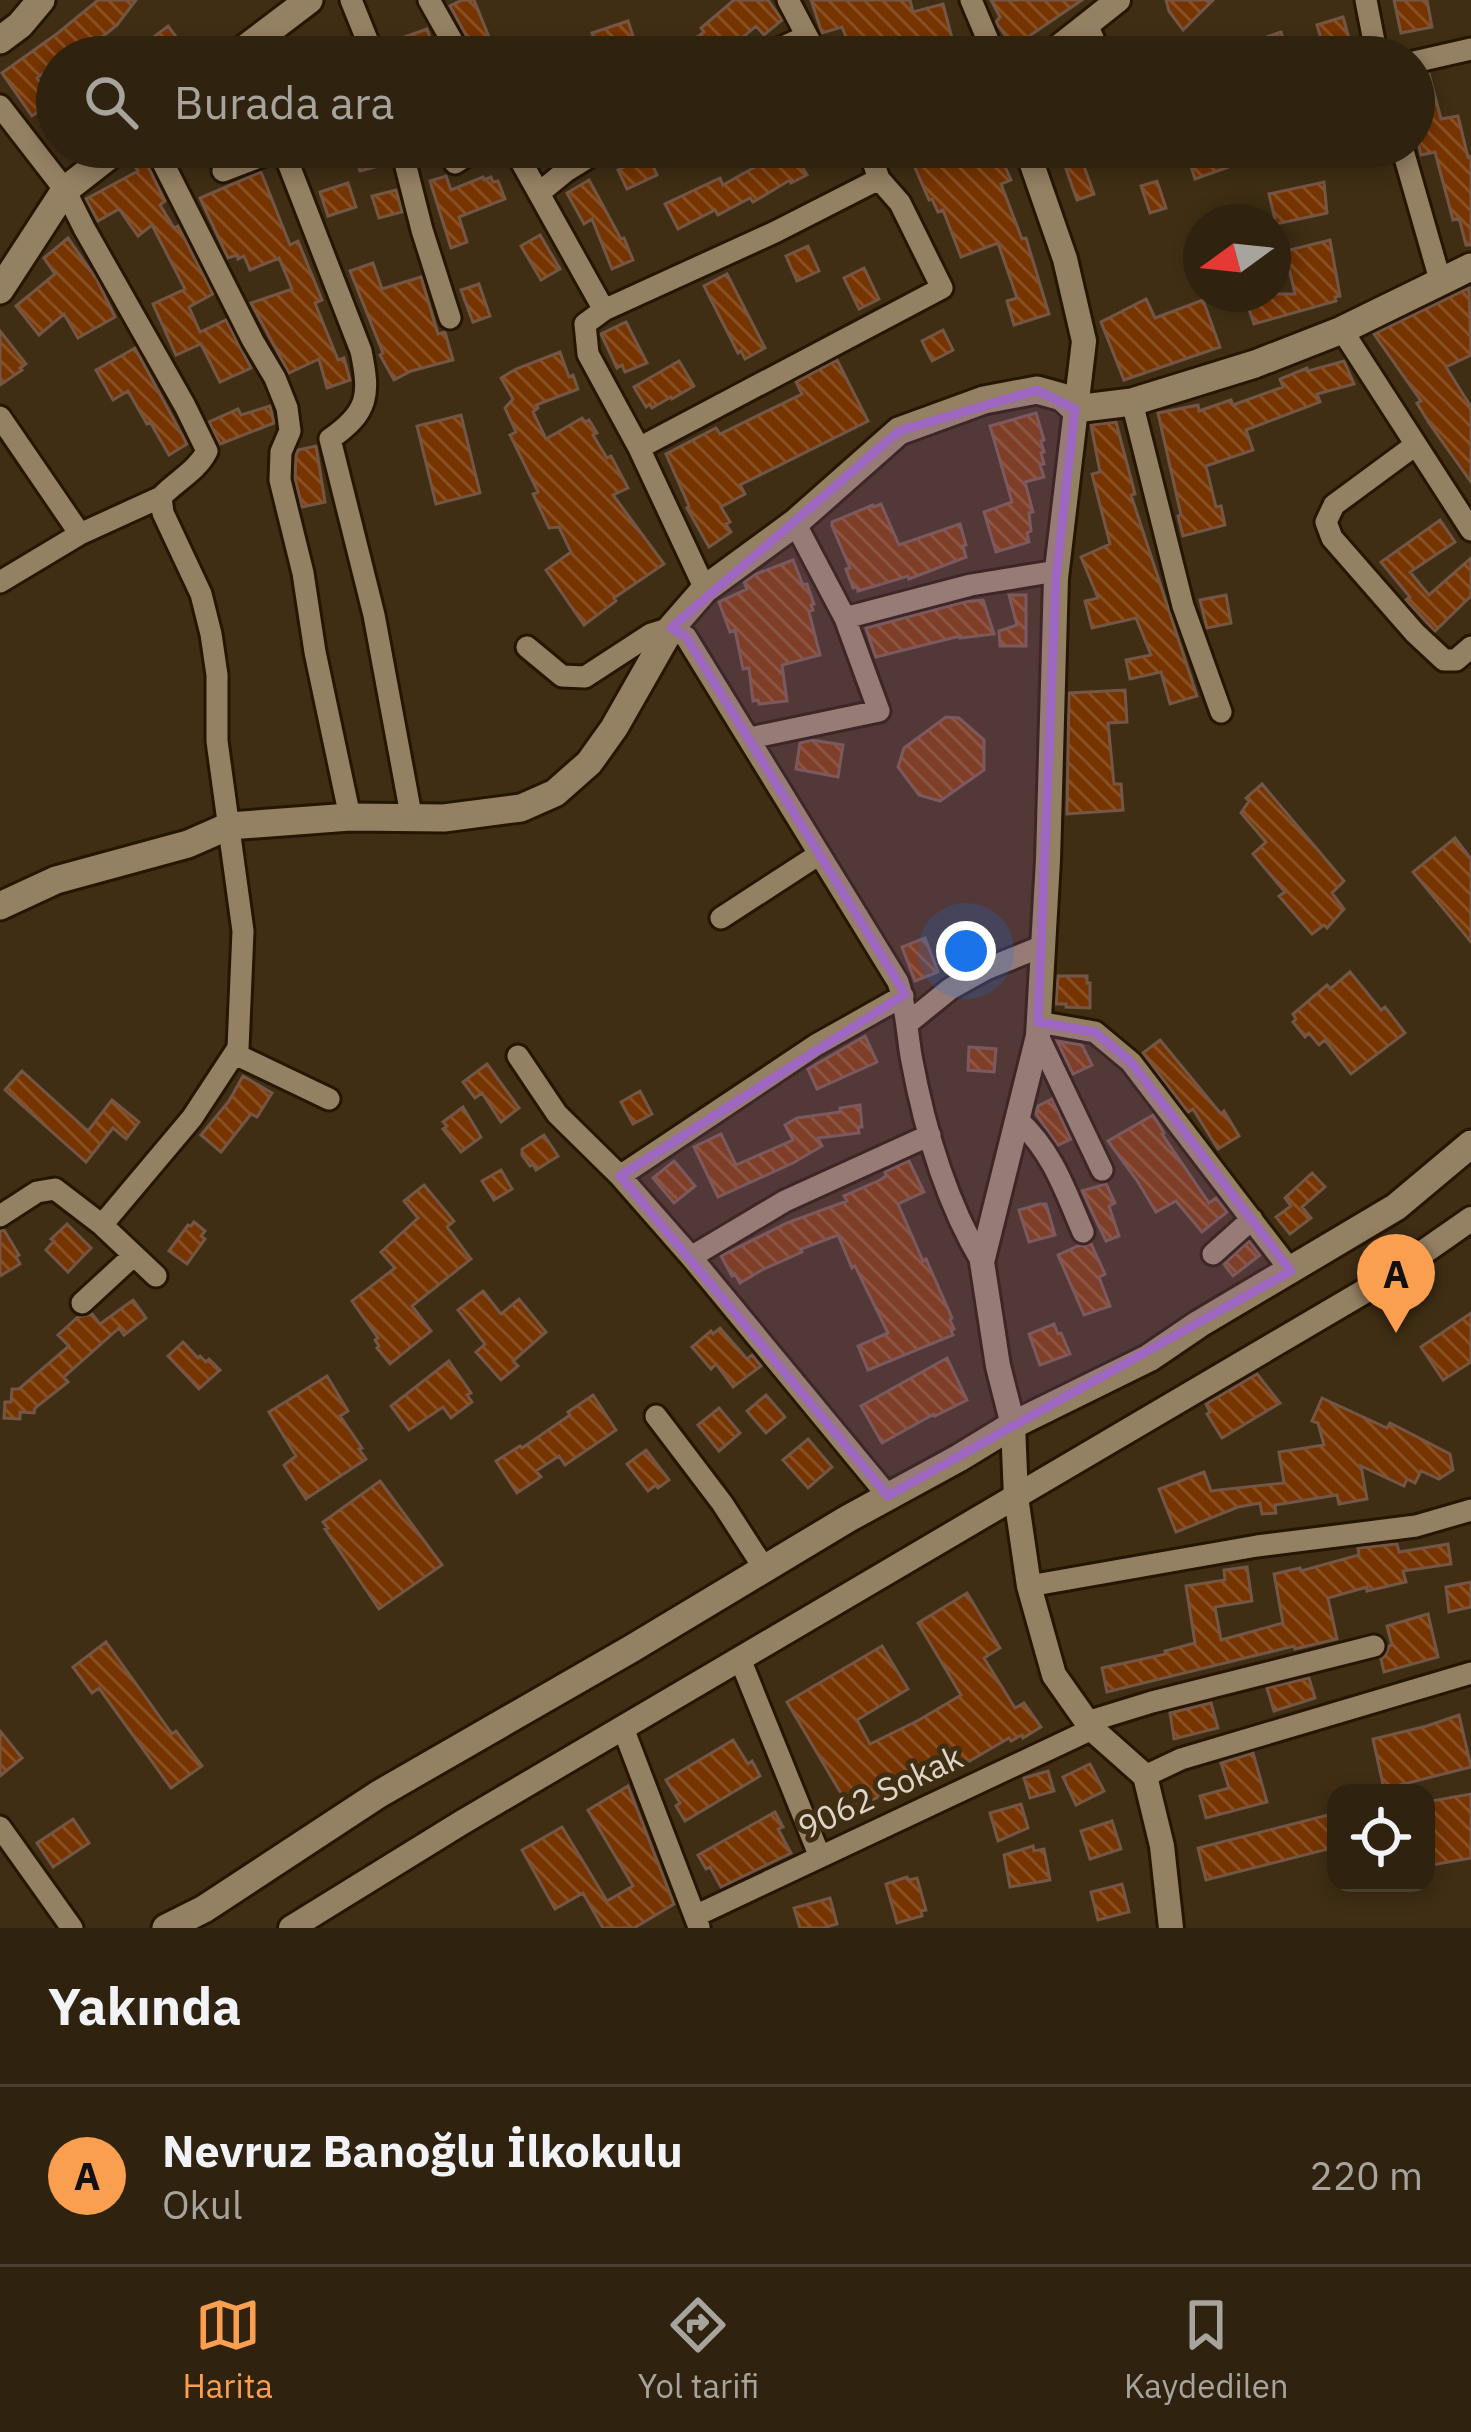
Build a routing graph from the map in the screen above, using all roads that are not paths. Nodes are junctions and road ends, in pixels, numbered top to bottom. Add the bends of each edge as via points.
1 (40, 0) edge
2 (309, 0) edge
3 (351, 0) edge
4 (429, 0) edge
5 (788, 0) edge
6 (971, 0) edge
7 (1366, 0) edge
8 (1113, 2) edge
9 (1087, 24) junction
10 (263, 36) edge
11 (366, 36) edge
12 (449, 36) edge
13 (806, 36) edge
14 (986, 36) edge
15 (1072, 36) edge
16 (1092, 36) edge
17 (1373, 36) edge
18 (0, 40) edge
19 (1471, 49) edge
20 (1435, 57) edge
21 (0, 106) edge
22 (36, 153) edge
23 (48, 168) edge
24 (93, 168) edge
25 (166, 168) edge
26 (231, 168) edge
27 (290, 168) edge
28 (406, 168) edge
29 (525, 168) edge
30 (571, 168) edge
31 (876, 168) edge
32 (1033, 168) edge
33 (1408, 168) edge
34 (223, 171) dead end
35 (880, 179) junction
36 (65, 190) junction
37 (539, 193) junction
38 (1471, 267) edge
39 (1441, 283) junction
40 (0, 290) edge
41 (604, 310) junction
42 (450, 318) dead end
43 (1342, 330) junction
44 (1132, 402) junction
45 (1075, 409) junction
46 (0, 417) edge
47 (288, 419) junction
48 (330, 439) junction
49 (1414, 446) junction
50 (639, 448) junction
51 (161, 497) junction
52 (795, 523) junction
53 (1471, 530) edge
54 (80, 533) junction
55 (1057, 572) junction
56 (0, 581) edge
57 (705, 589) junction
58 (845, 618) junction
59 (671, 628) junction
60 (526, 647) dead end
61 (1471, 647) edge
62 (1221, 712) dead end
63 (750, 738) junction
64 (350, 817) junction
65 (412, 820) junction
66 (230, 826) junction
67 (818, 855) junction
68 (0, 906) edge
69 (721, 918) dead end
70 (1043, 946) junction
71 (902, 996) junction
72 (908, 1023) junction
73 (1038, 1029) junction
74 (235, 1054) junction
75 (518, 1056) dead end
76 (329, 1099) dead end
77 (1018, 1120) junction
78 (930, 1135) junction
79 (1471, 1144) edge
80 (1102, 1170) dead end
81 (620, 1176) junction
82 (0, 1216) edge
83 (1252, 1219) junction
84 (1471, 1219) edge
85 (102, 1225) junction
86 (1083, 1232) dead end
87 (1213, 1254) dead end
88 (133, 1256) junction
89 (692, 1257) junction
90 (982, 1262) junction
91 (1291, 1270) junction
92 (156, 1276) dead end
93 (82, 1303) dead end
94 (656, 1416) dead end
95 (1013, 1425) junction
96 (888, 1496) junction
97 (1016, 1497) junction
98 (1471, 1510) edge
99 (764, 1568) junction
100 (1028, 1586) junction
101 (1374, 1646) dead end
102 (740, 1659) junction
103 (1471, 1673) edge
104 (1090, 1725) junction
105 (623, 1728) junction
106 (1145, 1776) junction
107 (0, 1828) edge
108 (820, 1857) junction
109 (209, 1918) edge
110 (697, 1922) edge
111 (72, 1928) edge
112 (166, 1928) edge
113 (291, 1928) edge
114 (1171, 1928) edge

1 - 18 main road
2 - 10 main road
3 - 11 street
4 - 12 street
5 - 13 street
6 - 14 street
7 - 17 street
8 - 9 street
9 - 15 street
9 - 16 street
19 - 20 street
21 - 22 street
23 - 36 street
24 - 36 main road
25 - 47 street via 275,378
26 - 34 street
27 - 48 street via 368,384 359,414
28 - 42 street
29 - 37 street
30 - 37 street
31 - 35 street
32 - 45 street via 1084,341
33 - 39 street
35 - 41 street
35 - 50 street via 900,202 942,288
36 - 40 main road
36 - 51 street via 207,451
37 - 41 street
38 - 39 main road
39 - 43 main road
41 - 50 street via 585,324 588,354
43 - 44 main road
43 - 49 street
44 - 45 main road
44 - 62 street via 1183,606
45 - 52 main road via 1037,391 984,400 899,431
45 - 55 street
46 - 54 street
47 - 48 street
47 - 64 street via 280,480
48 - 65 street
49 - 53 street
49 - 61 street via 1334,505 1326,522 1444,660
50 - 57 street
51 - 54 street
51 - 66 street via 212,634
52 - 57 main road
52 - 58 street
54 - 56 street
55 - 58 street
55 - 70 street
57 - 59 main road
58 - 63 street via 879,711
59 - 60 street via 585,677 562,676
59 - 63 street via 686,637
59 - 65 main road via 614,728 555,793 521,808
63 - 67 street
64 - 65 main road
64 - 66 main road
66 - 68 main road via 56,880
66 - 74 street via 243,931
67 - 69 street
67 - 71 street
70 - 72 street via 950,989
70 - 73 street
71 - 72 street
71 - 81 street
72 - 78 street
73 - 77 street
73 - 80 street
73 - 83 street via 1095,1031 1131,1062
74 - 76 street
74 - 85 street
75 - 81 street via 557,1114
77 - 86 street via 1054,1163
77 - 90 street
78 - 89 street via 785,1201
78 - 90 street via 958,1223
79 - 91 main road via 1396,1207
81 - 89 street
82 - 85 street via 55,1189
83 - 87 street
83 - 91 street
84 - 97 street via 1382,1281
85 - 88 street
88 - 92 street
88 - 93 street
89 - 96 street
90 - 95 street
91 - 95 main road via 1149,1358
94 - 99 street
95 - 96 main road
95 - 97 street
96 - 99 main road
97 - 100 street
97 - 102 street
98 - 100 street via 1416,1526
99 - 109 main road via 380,1794
100 - 104 street via 1054,1675
101 - 104 street, 9062 Sokak
102 - 105 street
102 - 108 street
103 - 106 street
104 - 106 street
104 - 108 street, 9062 Sokak
105 - 110 street
105 - 113 street
106 - 114 street
107 - 111 street
108 - 110 street, 9062 Sokak
109 - 112 main road

